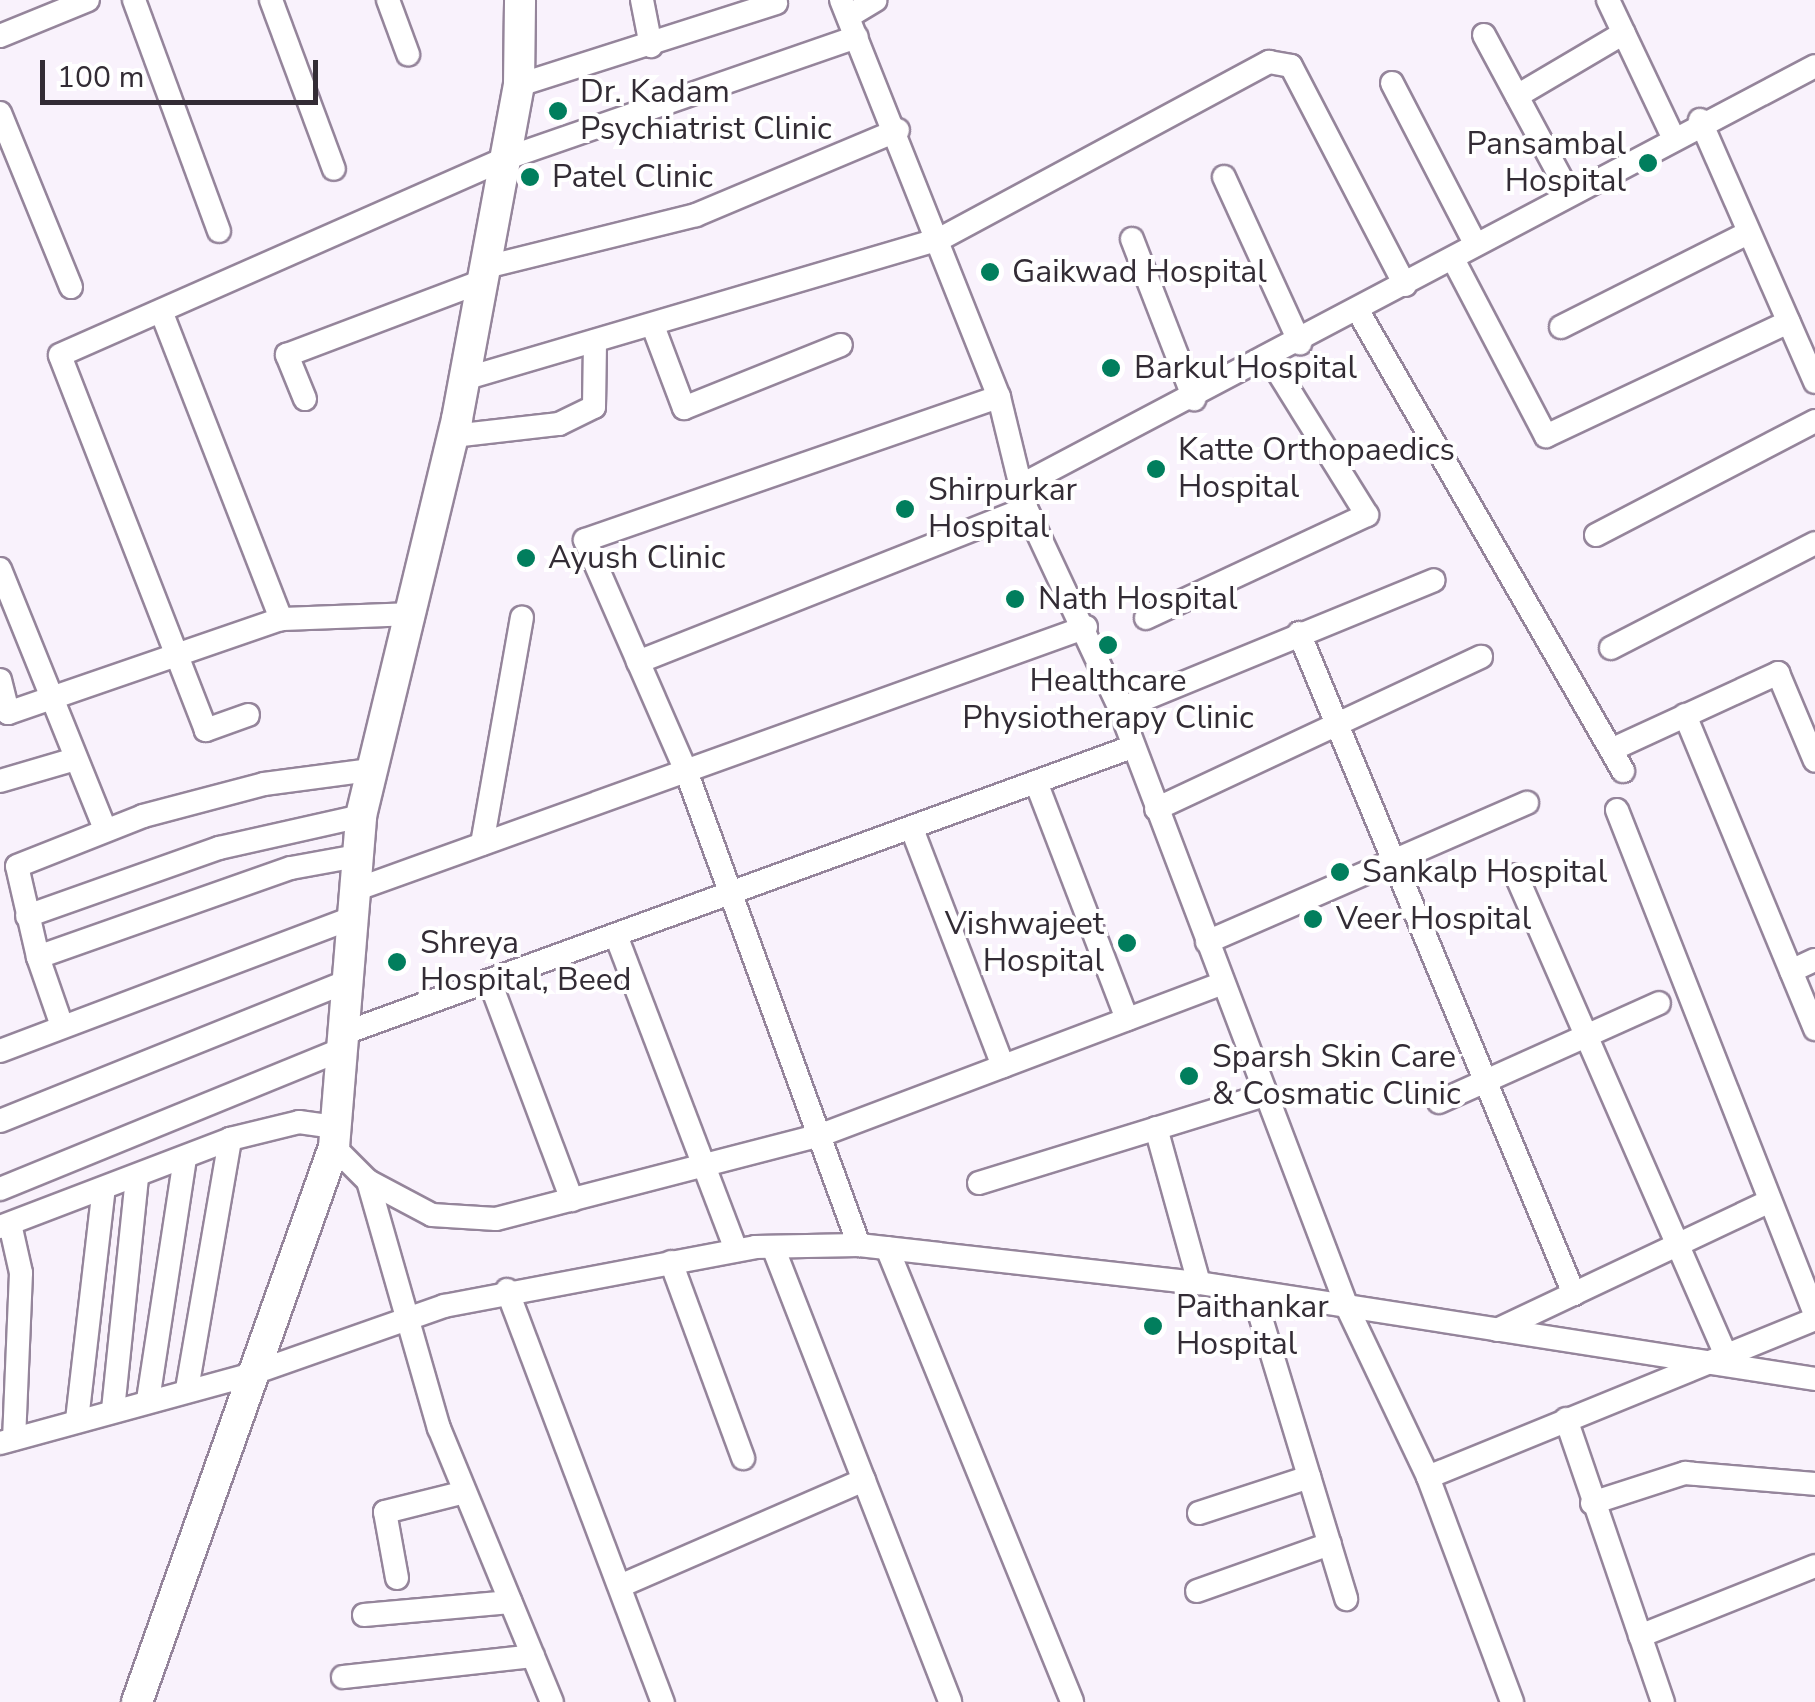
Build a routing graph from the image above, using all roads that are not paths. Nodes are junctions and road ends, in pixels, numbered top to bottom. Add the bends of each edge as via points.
1 (88, 0) edge
2 (134, 0) edge
3 (270, 0) edge
4 (388, 0) edge
5 (520, 0) edge
6 (642, 0) edge
7 (876, 0) edge
8 (1608, 0) edge
9 (776, 3) dead end
10 (46, 8) edge
11 (849, 18) edge
12 (1484, 34) dead end
13 (1624, 34) junction
14 (0, 36) edge
15 (651, 46) junction
16 (408, 54) dead end
17 (1815, 66) edge
18 (1392, 84) dead end
19 (519, 85) junction
20 (1518, 96) junction
21 (0, 113) edge
22 (1700, 120) junction
23 (898, 130) junction
24 (1672, 135) junction
25 (507, 158) junction
26 (334, 169) dead end
27 (1224, 178) dead end
28 (1569, 193) junction
29 (219, 231) dead end
30 (1748, 233) junction
31 (940, 239) junction
32 (1132, 240) dead end
33 (1476, 246) junction
34 (1453, 258) junction
35 (484, 274) junction
36 (1405, 285) junction
37 (71, 287) dead end
38 (161, 311) junction
39 (1358, 311) junction
40 (1788, 322) junction
41 (652, 326) junction
42 (1560, 327) dead end
43 (596, 341) junction
44 (1300, 343) junction
45 (841, 345) dead end
46 (1270, 358) junction
47 (464, 379) junction
48 (1815, 382) edge
49 (999, 397) junction
50 (1194, 399) junction
51 (305, 400) dead end
52 (1815, 422) edge
53 (452, 436) junction
54 (1022, 497) junction
55 (1596, 535) dead end
56 (1815, 543) edge
57 (0, 569) edge
58 (1434, 580) dead end
59 (409, 614) junction
60 (522, 618) dead end
61 (1146, 618) dead end
62 (281, 619) junction
63 (1086, 626) junction
64 (1298, 633) junction
65 (1611, 648) dead end
66 (176, 653) junction
67 (1481, 657) dead end
68 (638, 662) junction
69 (0, 680) edge
70 (50, 697) junction
71 (1120, 710) junction
72 (248, 715) dead end
73 (1685, 715) junction
74 (1340, 723) junction
75 (1132, 746) junction
76 (75, 759) junction
77 (1815, 761) edge
78 (371, 770) junction
79 (686, 771) junction
80 (0, 781) edge
81 (1036, 782) junction
82 (1527, 802) dead end
83 (1156, 809) junction
84 (1617, 810) dead end
85 (361, 816) junction
86 (104, 828) junction
87 (912, 829) junction
88 (482, 844) junction
89 (357, 856) junction
90 (1396, 860) junction
91 (1516, 875) dead end
92 (732, 897) junction
93 (351, 905) junction
94 (27, 916) junction
95 (616, 938) junction
96 (1206, 942) junction
97 (38, 957) junction
98 (1815, 960) edge
99 (1791, 971) junction
100 (346, 982) junction
101 (490, 982) junction
102 (1222, 983) junction
103 (1659, 1003) dead end
104 (1127, 1019) junction
105 (0, 1025) edge
106 (62, 1026) junction
107 (1815, 1029) edge
108 (1586, 1036) junction
109 (341, 1042) junction
110 (4, 1050) edge
111 (1003, 1066) junction
112 (1486, 1080) junction
113 (1266, 1095) junction
114 (1439, 1102) dead end
115 (0, 1121) edge
116 (1156, 1128) junction
117 (821, 1135) junction
118 (335, 1137) junction
119 (230, 1139) junction
120 (185, 1158) junction
121 (703, 1166) junction
122 (137, 1179) junction
123 (368, 1181) junction
124 (979, 1183) dead end
125 (0, 1189) edge
126 (104, 1194) junction
127 (572, 1200) junction
128 (1770, 1201) junction
129 (5, 1226) edge
130 (1678, 1245) junction
131 (860, 1246) junction
132 (773, 1247) junction
133 (887, 1248) junction
134 (736, 1250) junction
135 (671, 1262) junction
136 (1199, 1283) junction
137 (508, 1290) junction
138 (1253, 1292) junction
139 (1574, 1294) junction
140 (1347, 1307) junction
141 (1815, 1317) edge
142 (404, 1320) junction
143 (1498, 1330) junction
144 (1728, 1360) junction
145 (248, 1375) junction
146 (1815, 1379) edge
147 (187, 1389) junction
148 (148, 1400) junction
149 (113, 1410) junction
150 (1566, 1419) junction
151 (77, 1420) junction
152 (7, 1441) edge
153 (743, 1458) dead end
154 (1310, 1477) junction
155 (1428, 1477) junction
156 (864, 1480) junction
157 (1815, 1484) edge
158 (465, 1492) junction
159 (1592, 1503) junction
160 (1199, 1513) dead end
161 (1330, 1544) junction
162 (1815, 1566) edge
163 (397, 1578) dead end
164 (620, 1586) junction
165 (1197, 1592) dead end
166 (1346, 1599) dead end
167 (510, 1602) junction
168 (364, 1615) dead end
169 (1640, 1636) junction
170 (533, 1656) junction
171 (343, 1676) dead end
172 (137, 1702) edge
173 (552, 1702) edge
174 (663, 1702) edge
175 (950, 1702) edge
176 (1072, 1702) edge
177 (1512, 1702) edge
178 (1663, 1702) edge

1 - 10 street
2 - 29 street
3 - 26 street
4 - 16 street
5 - 19 main road
6 - 15 street
7 - 11 street
8 - 13 street
9 - 15 street
10 - 14 street
11 - 23 street
11 - 25 street
12 - 20 street
13 - 20 street
13 - 24 street
15 - 19 street
17 - 22 street
18 - 33 street
19 - 25 main road
20 - 28 street
21 - 37 street
22 - 24 street
22 - 30 street
23 - 31 street
23 - 35 street via 696,215
24 - 28 street
25 - 35 main road
25 - 38 street
27 - 44 street
28 - 33 street
30 - 40 street
30 - 42 street
31 - 36 street via 1268,62 1291,66
31 - 41 street
31 - 49 street
32 - 50 street
33 - 34 street
34 - 36 street
34 - 40 street via 1546,436
35 - 47 main road
35 - 51 street via 287,355
36 - 39 street
38 - 62 street
38 - 66 street via 60,355
39 - 44 street
39 - 73 street via 1618,760
40 - 48 street
41 - 43 street
41 - 45 street via 684,408
43 - 47 street
43 - 53 street via 594,406 559,424
44 - 46 street
46 - 50 street
46 - 61 street via 1366,515
47 - 53 main road
49 - 54 street
49 - 68 street via 585,540
50 - 54 street
52 - 55 street
53 - 59 main road
54 - 63 street
54 - 68 street
56 - 65 street
57 - 70 street
58 - 64 street
59 - 62 street
59 - 78 main road
60 - 88 street
62 - 66 street
63 - 71 street
63 - 79 street
64 - 71 street
64 - 74 street
66 - 70 street
66 - 72 street via 206,730
67 - 74 street
68 - 79 street
69 - 70 street via 8,713
70 - 76 street
71 - 75 street
73 - 77 street via 1778,673
73 - 99 street
74 - 83 street
74 - 90 street
75 - 81 street
75 - 83 street
76 - 80 street
76 - 86 street
78 - 85 main road
78 - 86 street via 264,784
79 - 88 street
79 - 92 street
81 - 87 street
81 - 104 street
82 - 90 street
83 - 96 street
84 - 128 street
85 - 89 main road
85 - 94 street via 219,848
86 - 94 street via 17,866
87 - 92 street
87 - 111 street
88 - 93 street
89 - 93 main road
89 - 97 street via 291,868
90 - 96 street
90 - 112 street
91 - 108 street
92 - 95 street
92 - 117 street
93 - 100 main road
93 - 106 street
94 - 97 street
95 - 101 street
95 - 121 street
96 - 102 street
97 - 106 street
98 - 99 street
99 - 107 street
100 - 109 main road
100 - 115 street
101 - 109 street
101 - 127 street
102 - 104 street
102 - 113 street
103 - 108 street
104 - 111 street
105 - 110 street
106 - 110 street
108 - 112 street
108 - 130 street
109 - 118 main road
109 - 125 street
111 - 117 street
112 - 114 street
112 - 139 street
113 - 116 street
113 - 140 street
116 - 124 street
116 - 136 street
117 - 121 street
117 - 131 street
118 - 119 street via 299,1122
118 - 123 street
118 - 145 main road
119 - 120 street
119 - 147 street
120 - 122 street
120 - 148 street
121 - 127 street
121 - 134 street
122 - 126 street
122 - 149 street
123 - 127 street via 432,1215 496,1219
123 - 142 street
126 - 129 street
126 - 151 street
128 - 130 street
128 - 141 street
129 - 152 street via 22,1273
130 - 139 street
130 - 144 street
131 - 132 street
131 - 133 street
132 - 134 street
132 - 156 street
133 - 136 street
133 - 176 street
134 - 135 street
135 - 137 street
135 - 153 street
136 - 138 street
137 - 142 street
137 - 164 street
138 - 140 street
138 - 154 street
139 - 143 street
140 - 143 street
140 - 155 street
141 - 144 street
142 - 145 street
142 - 158 street
143 - 144 street
144 - 146 street
144 - 150 street
145 - 147 street
145 - 172 main road
147 - 148 street
148 - 149 street
149 - 151 street
150 - 155 street
150 - 159 street
151 - 152 street
154 - 160 street
154 - 161 street
155 - 177 street
156 - 164 street
156 - 175 street
157 - 159 street via 1685,1473
158 - 163 street via 385,1512
158 - 167 street
159 - 169 street
161 - 165 street
161 - 166 street
162 - 169 street
164 - 174 street
167 - 168 street
167 - 170 street
169 - 178 street
170 - 171 street
170 - 173 street

